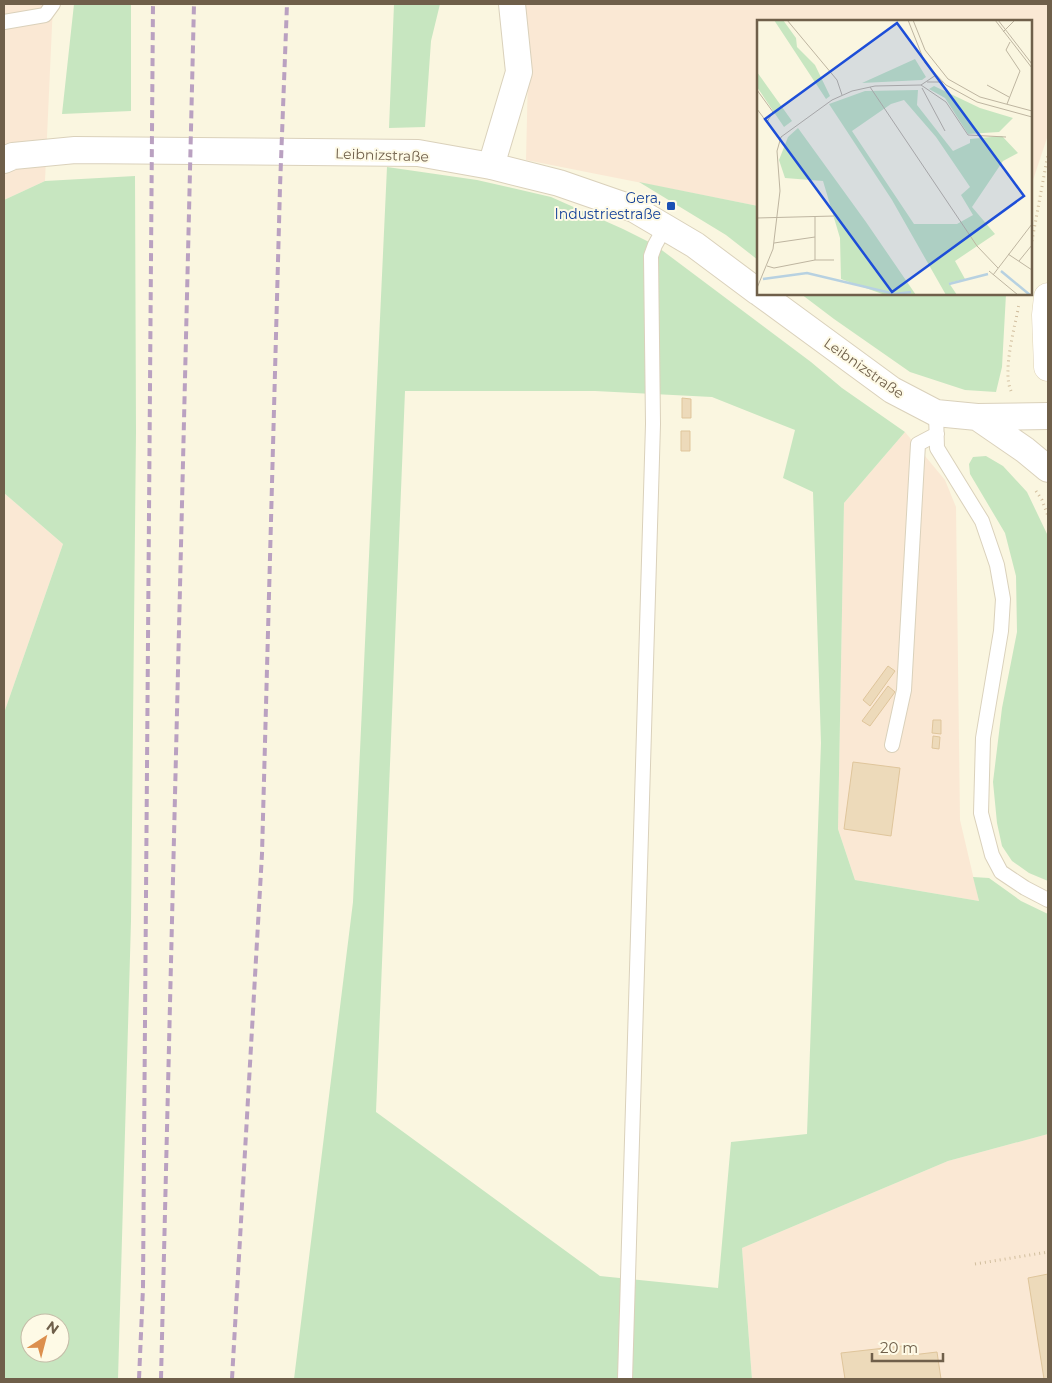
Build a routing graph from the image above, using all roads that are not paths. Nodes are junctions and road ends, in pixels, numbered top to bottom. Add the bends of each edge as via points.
1 (53, 4) edge
2 (512, 4) edge
3 (4, 22) edge
4 (4, 160) edge
5 (491, 166) junction
6 (665, 228) junction
7 (757, 291) edge
8 (763, 295) edge
9 (1048, 297) edge
10 (1048, 367) edge
11 (1048, 416) edge
12 (977, 417) junction
13 (936, 423) junction
14 (1048, 469) edge
15 (892, 745) dead end
16 (1048, 900) edge
17 (625, 1379) edge

1 - 3 lane via 45,15
2 - 5 street via 519,72
4 - 5 street, Leibnizstraße via 13,156 75,150 418,153
5 - 6 street, Leibnizstraße via 560,182 634,209
6 - 7 street, Leibnizstraße via 696,245
6 - 17 lane via 652,256 653,424
8 - 13 street, Leibnizstraße
9 - 10 main road
11 - 12 street, Leibnizstraße
12 - 13 street, Leibnizstraße
12 - 14 street, Leibnizstraße
13 - 15 lane via 918,444 904,690
13 - 16 lane via 937,448 982,521 997,565 1002,599 1001,631 983,738 981,813 992,855 1001,872

